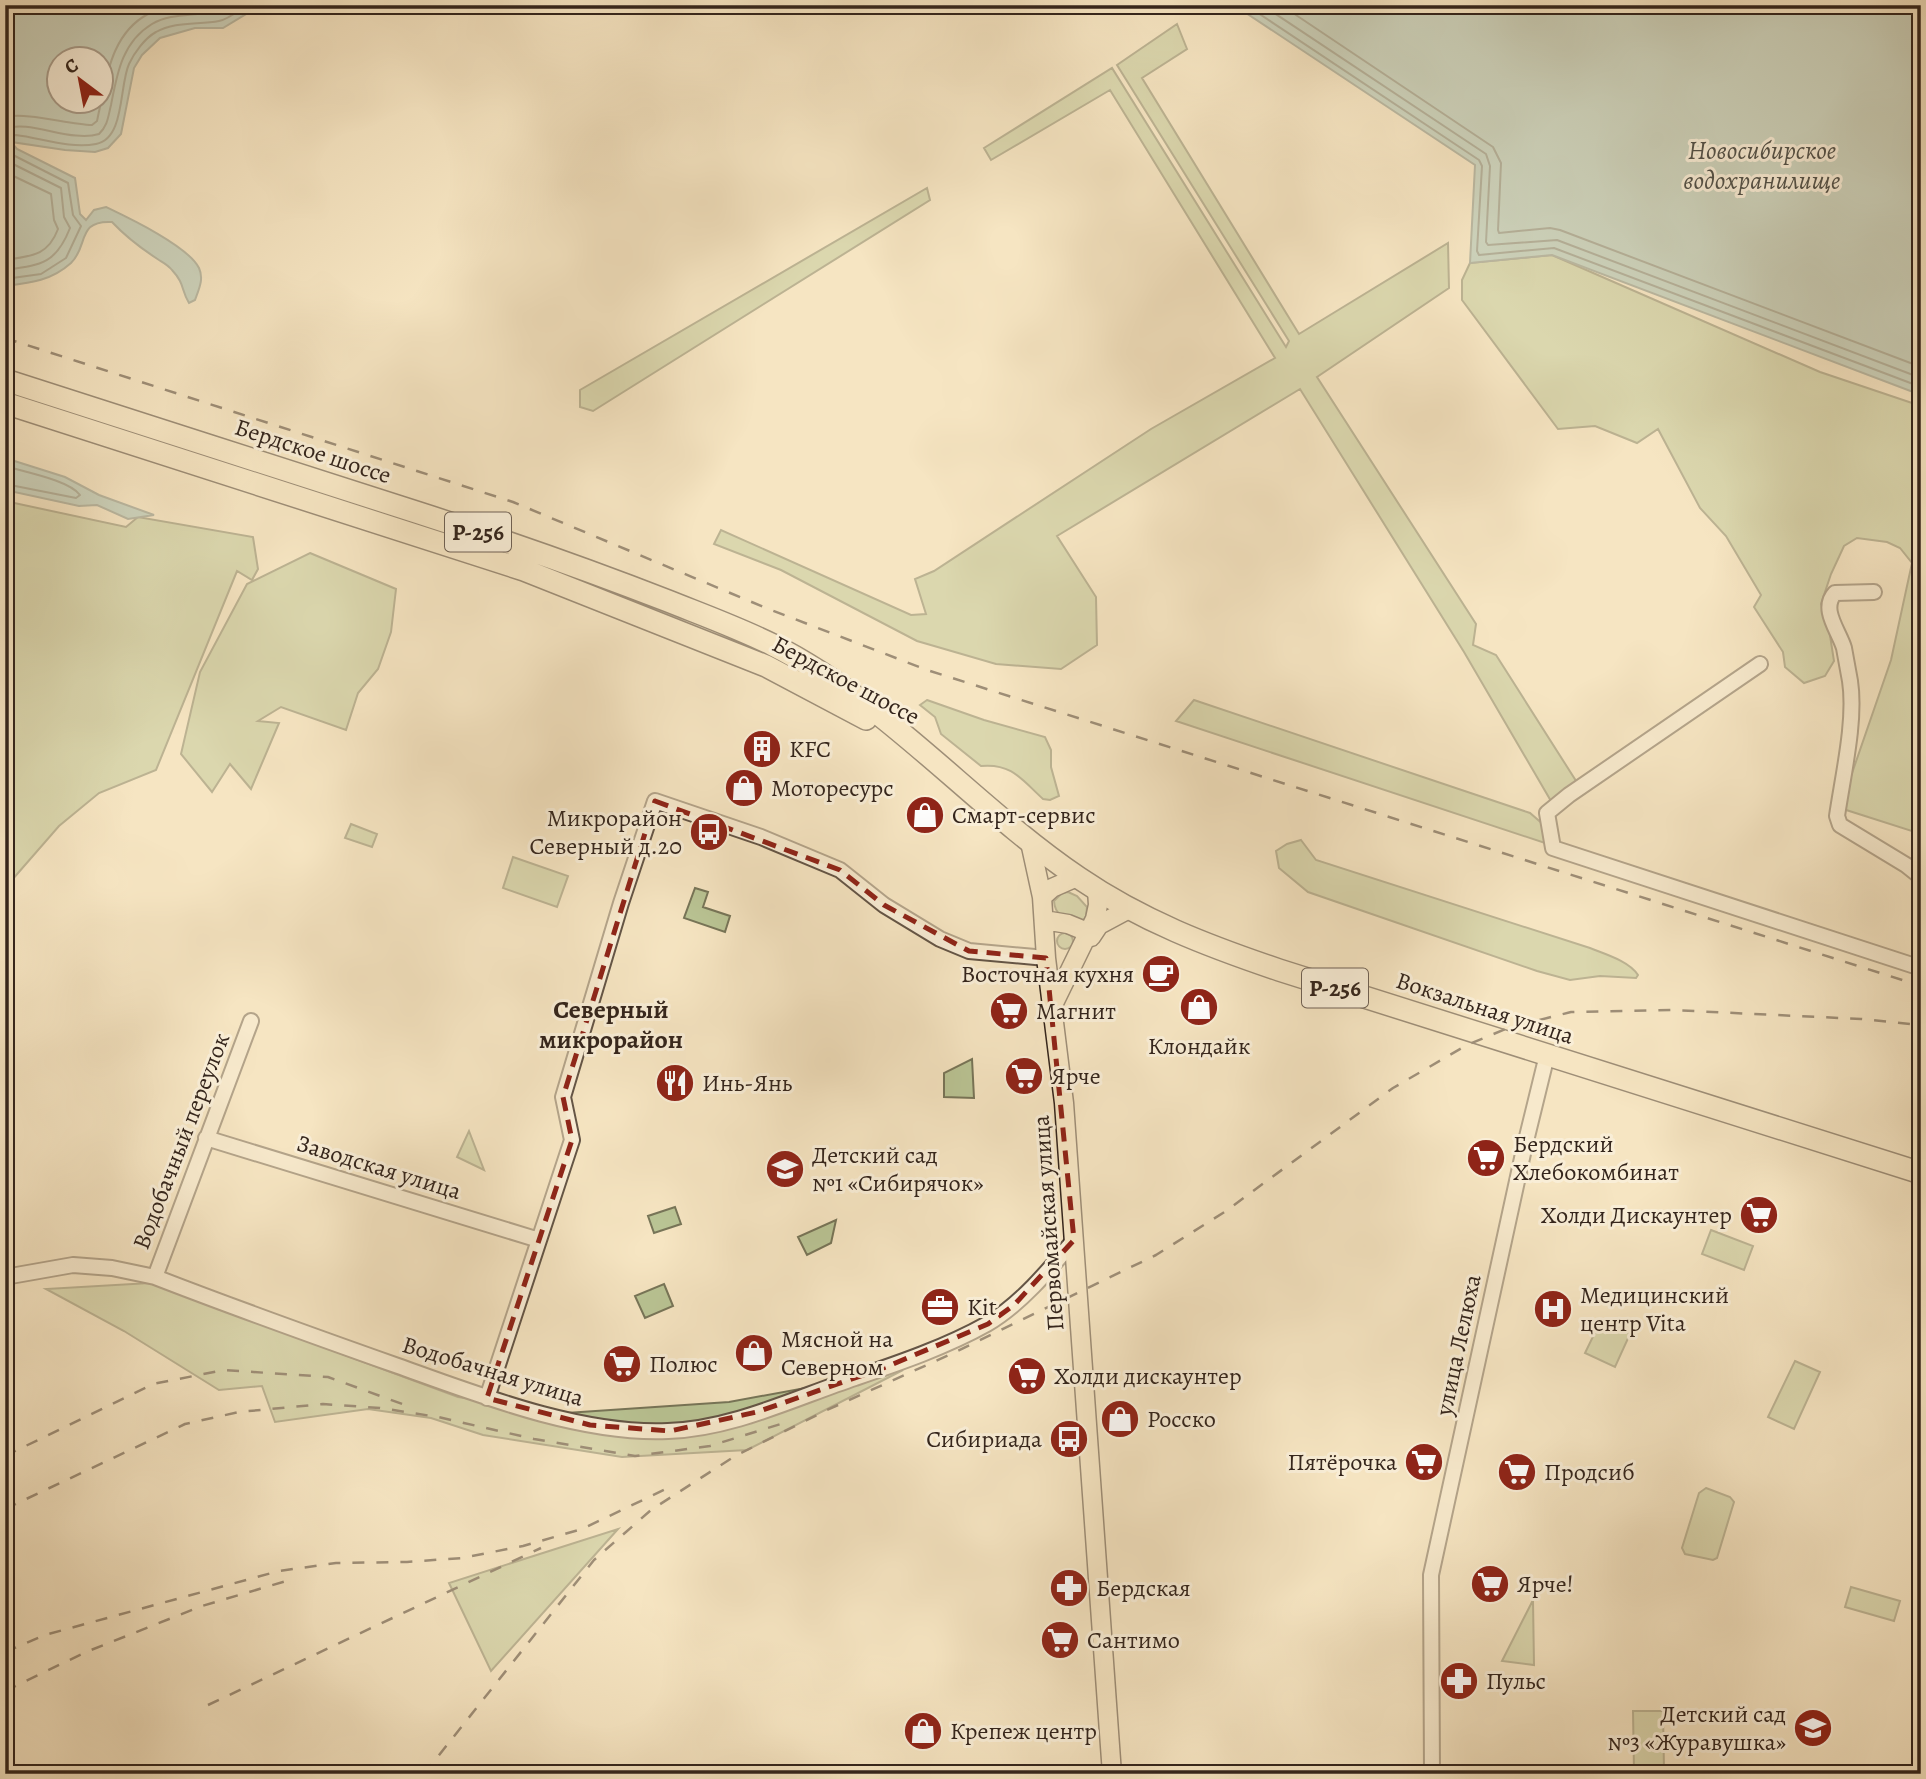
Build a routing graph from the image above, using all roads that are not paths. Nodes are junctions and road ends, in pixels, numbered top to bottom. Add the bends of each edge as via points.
1 (5, 380) edge
2 (5, 403) edge
3 (1874, 592) dead end
4 (1760, 664) dead end
5 (920, 750) junction
6 (1030, 842) junction
7 (1077, 877) junction
8 (1921, 877) edge
9 (1097, 890) junction
10 (1042, 897) junction
11 (1128, 910) junction
12 (1044, 920) junction
13 (1090, 933) junction
14 (1077, 957) junction
15 (1046, 958) junction
16 (1921, 968) edge
17 (1053, 1005) junction
18 (251, 1021) dead end
19 (1547, 1055) junction
20 (206, 1138) junction
21 (1921, 1173) edge
22 (539, 1240) junction
23 (1074, 1240) junction
24 (5, 1277) edge
25 (155, 1277) junction
26 (487, 1398) junction
27 (1112, 1774) edge
28 (1432, 1774) edge

1 - 5 highway, Бердское шоссе / Р-256 via 523,547 734,627 813,668
2 - 5 highway, Бердское шоссе / Р-256 via 524,570 766,666
3 - 8 street via 1835,593 1829,605 1843,648 1852,707 1838,816 1840,825
4 - 16 street via 1547,813 1553,848
5 - 6 highway, Вокзальная улица / Р-256
6 - 7 highway, Вокзальная улица / Р-256
6 - 10 main road, Первомайская улица
7 - 9 highway, Вокзальная улица / Р-256
7 - 10 main road
9 - 11 highway, Вокзальная улица / Р-256
9 - 13 main road
10 - 12 main road, Первомайская улица
11 - 14 main road via 1099,925
11 - 19 highway, Вокзальная улица / Р-256 via 1227,952
12 - 13 main road
12 - 15 main road, Первомайская улица
13 - 14 main road
14 - 17 main road
15 - 17 main road, Первомайская улица
15 - 22 street via 969,951 884,905 840,870 761,837 655,802 563,1097 572,1140
17 - 23 main road, Первомайская улица
18 - 20 street, Водобачный переулок
19 - 21 highway, Вокзальная улица / Р-256
19 - 28 street, улица Лелюха via 1431,1575
20 - 22 street, Заводская улица
20 - 25 street, Водобачный переулок
22 - 26 street
23 - 26 street, Водобачная улица via 1014,1305 988,1324 886,1367 716,1424 630,1431
23 - 27 main road, Первомайская улица
24 - 25 street, Водобачная улица via 73,1265
25 - 26 street, Водобачная улица

